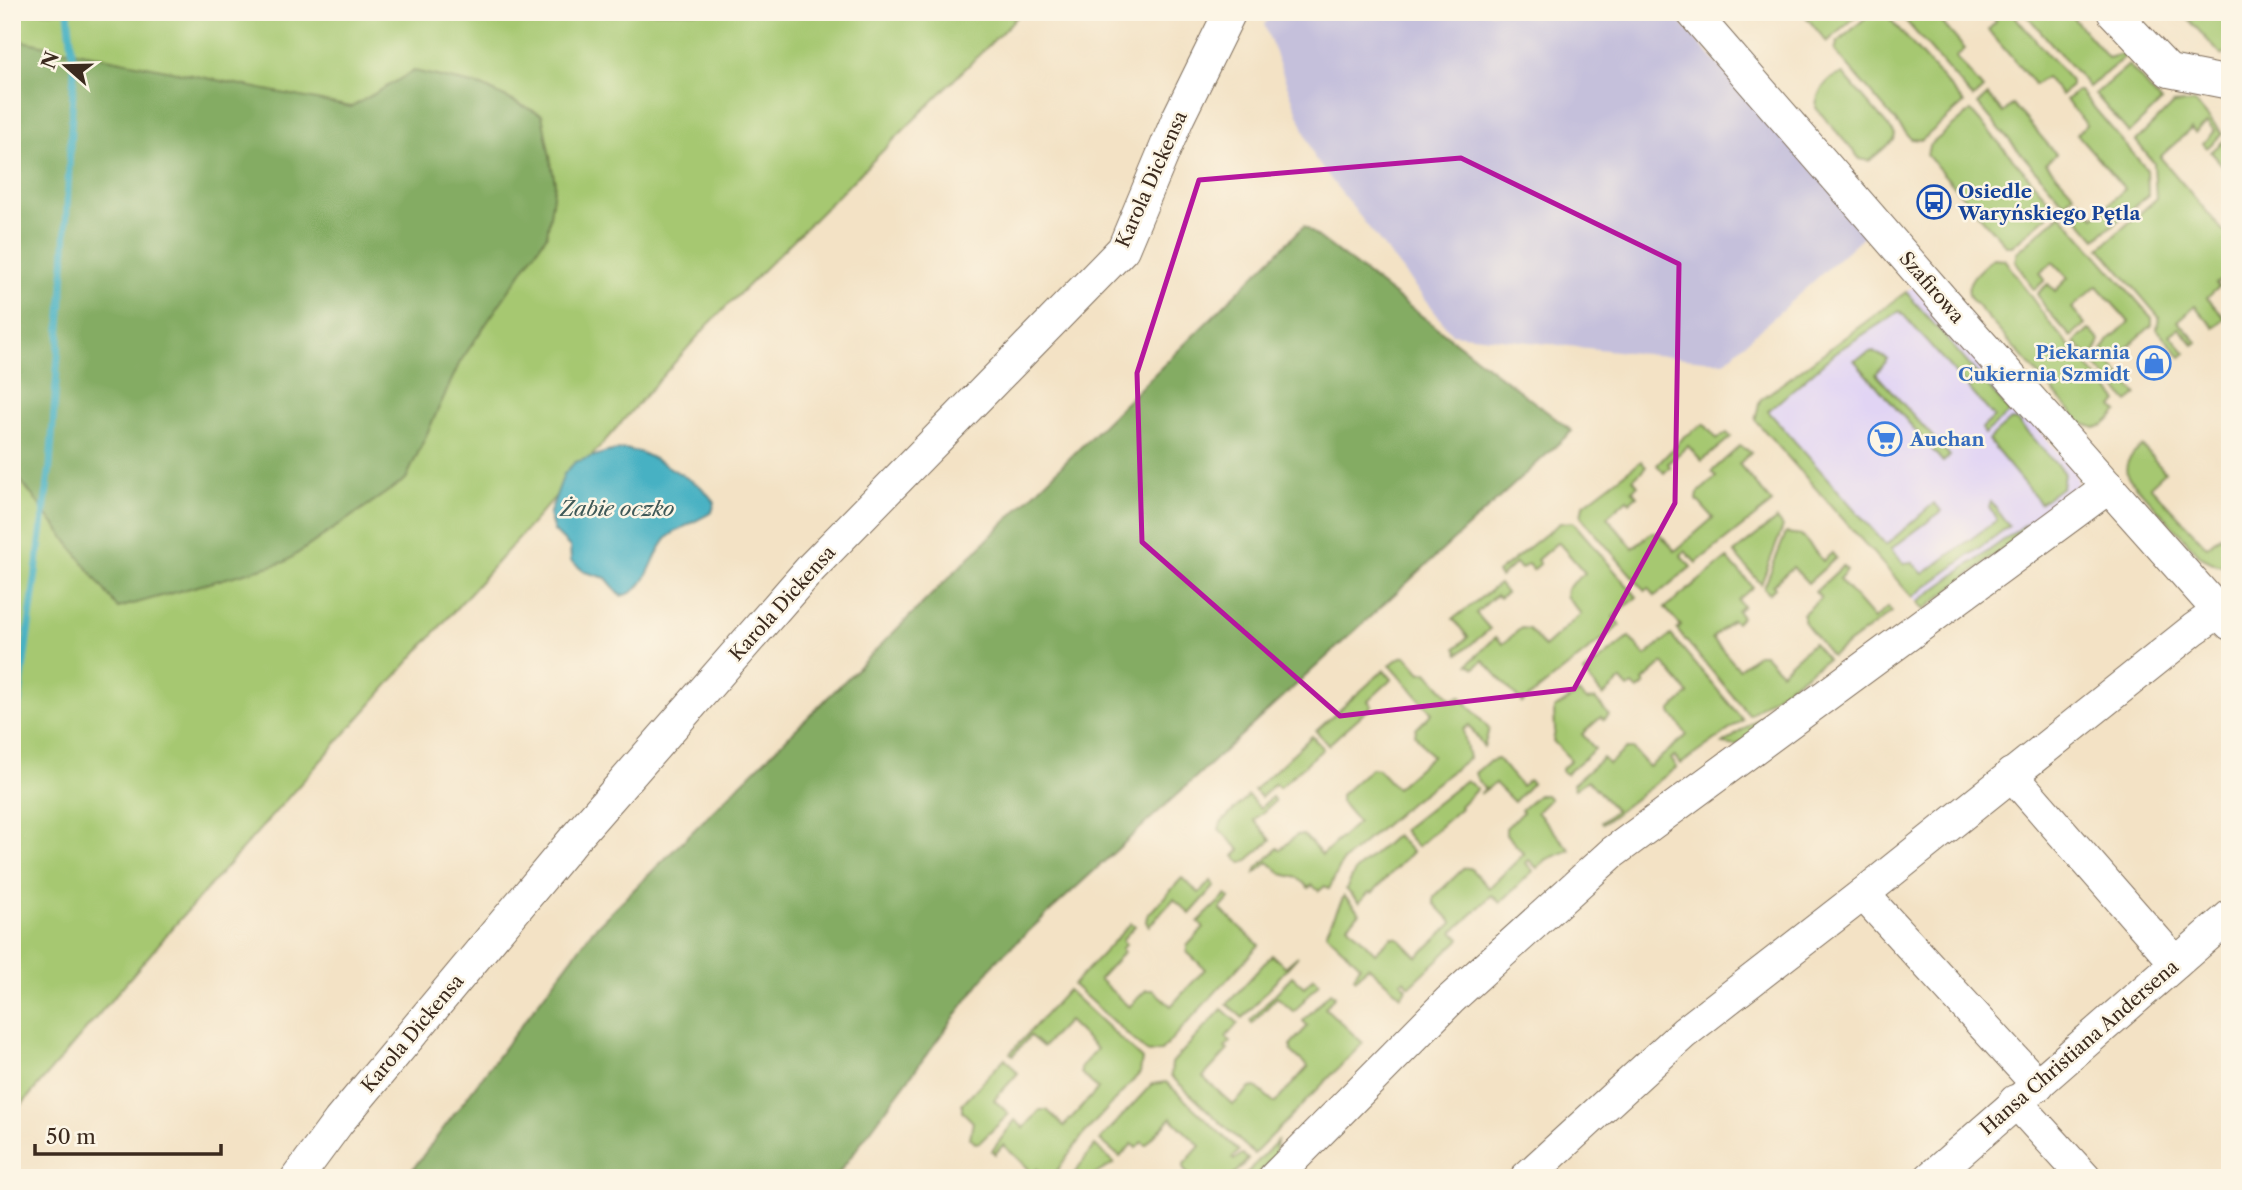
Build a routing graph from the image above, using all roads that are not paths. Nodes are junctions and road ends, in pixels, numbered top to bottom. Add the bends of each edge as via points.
1 (1230, 12) edge
2 (1692, 12) edge
3 (2113, 12) edge
4 (2230, 83) edge
5 (2109, 487) junction
6 (2226, 613) edge
7 (2011, 774) junction
8 (1863, 894) junction
9 (2230, 916) edge
10 (2176, 963) junction
11 (2026, 1093) junction
12 (298, 1178) edge
13 (1274, 1178) edge
14 (1526, 1178) edge
15 (1930, 1178) edge
16 (2085, 1178) edge

1 - 12 street, Karola Dickensa via 1178,118 1123,249 812,567 566,849
2 - 5 street, Szafirowa
3 - 4 street via 2169,71
5 - 6 street, Szafirowa
5 - 13 street via 1612,853 1441,1008
6 - 7 street
7 - 8 street
7 - 10 street
8 - 11 street
8 - 14 street via 1684,1032
9 - 10 street, Hansa Christiana Andersena
10 - 11 street, Hansa Christiana Andersena
11 - 15 street, Hansa Christiana Andersena
11 - 16 street

